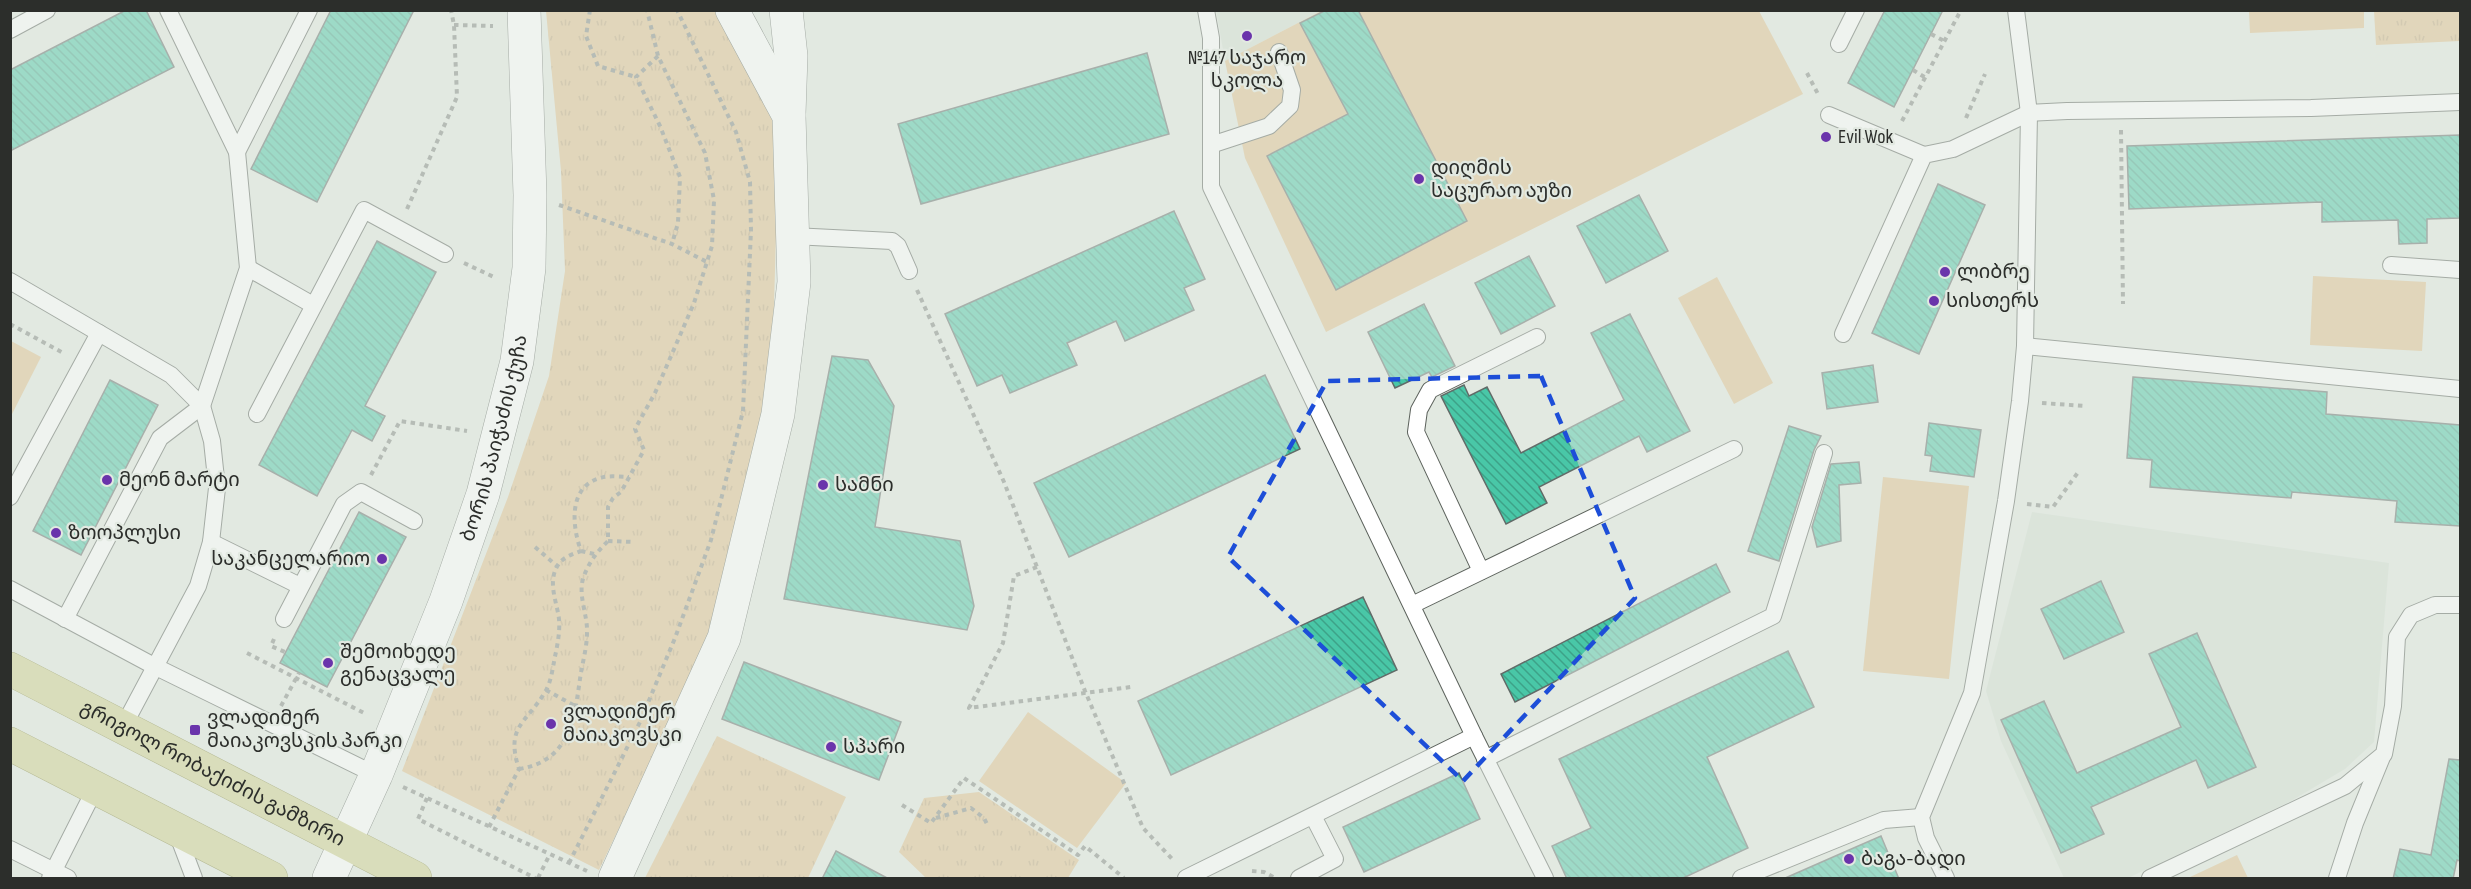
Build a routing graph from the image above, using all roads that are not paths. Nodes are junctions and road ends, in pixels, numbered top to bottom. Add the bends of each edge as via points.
1 (47, 10) edge
2 (168, 10) edge
3 (309, 10) edge
4 (524, 10) edge
5 (732, 10) edge
6 (786, 10) edge
7 (1206, 10) edge
8 (1856, 10) edge
9 (2016, 10) edge
10 (10, 30) edge
11 (1839, 44) dead end
12 (1279, 52) dead end
13 (2460, 102) edge
14 (2029, 113) junction
15 (1829, 115) dead end
16 (789, 116) junction
17 (1211, 145) junction
18 (237, 152) junction
19 (1924, 155) junction
20 (793, 236) junction
21 (445, 254) dead end
22 (2391, 265) dead end
23 (248, 268) junction
24 (2460, 270) edge
25 (909, 271) road end
26 (10, 281) edge
27 (313, 305) junction
28 (99, 333) junction
29 (1843, 334) dead end
30 (1538, 338) dead end
31 (2025, 346) junction
32 (2460, 389) edge
33 (202, 406) junction
34 (257, 414) dead end
35 (1734, 449) dead end
36 (1824, 453) dead end
37 (10, 497) edge
38 (414, 521) dead end
39 (211, 542) junction
40 (1481, 571) junction
41 (300, 586) junction
42 (10, 589) edge
43 (1412, 605) junction
44 (2460, 605) edge
45 (65, 619) junction
46 (284, 619) dead end
47 (154, 666) junction
48 (10, 669) edge
49 (123, 726) junction
50 (1474, 736) junction
51 (10, 744) edge
52 (2384, 754) junction
53 (1485, 759) junction
54 (376, 775) junction
55 (96, 787) junction
56 (1313, 816) junction
57 (1921, 817) junction
58 (176, 829) junction
59 (347, 844) junction
60 (10, 849) edge
61 (57, 876) edge
62 (605, 877) edge
63 (1188, 878) edge
64 (194, 879) edge
65 (272, 879) edge
66 (329, 879) edge
67 (414, 879) edge
68 (1299, 879) edge
69 (1545, 879) edge
70 (1741, 879) edge
71 (1946, 879) edge
72 (2150, 879) edge
73 (2337, 879) edge

1 - 10 lane
2 - 18 lane
3 - 18 lane
4 - 54 street, ბორის პაიჭაძის ქუჩა via 529,268 517,361 483,494 446,601
5 - 16 street
6 - 16 street via 791,56
7 - 17 lane via 1211,38
8 - 11 lane
9 - 14 lane
12 - 17 lane via 1292,90 1290,106 1269,126
13 - 14 lane
14 - 19 lane via 1953,149
14 - 31 lane
15 - 19 lane
16 - 20 street
17 - 43 lane via 1211,187
18 - 23 lane
19 - 29 lane
20 - 25 lane via 892,241
20 - 62 street via 794,282 778,414 724,638
21 - 27 lane via 364,210
22 - 24 lane
23 - 27 lane
23 - 33 lane
26 - 28 lane
27 - 34 lane
28 - 33 lane via 171,375
28 - 37 lane
30 - 40 lane via 1430,390 1419,410 1416,432
31 - 32 lane
31 - 57 lane via 2006,501 1972,693
33 - 39 lane via 212,441 217,488
33 - 45 lane via 160,438
35 - 40 lane
36 - 53 lane via 1773,616
38 - 41 lane via 361,492 344,504
39 - 41 lane
39 - 47 lane via 198,586
40 - 43 lane
41 - 46 lane
42 - 45 lane
43 - 50 lane
44 - 52 lane via 2435,604 2411,615 2397,636
45 - 47 lane
47 - 49 lane
47 - 54 lane
48 - 49 main road, გრიგოლ რობაქიძის გამზირი
49 - 59 main road, გრიგოლ რობაქიძის გამზირი
50 - 53 lane
50 - 56 lane
51 - 55 main road
52 - 72 lane via 2345,786
52 - 73 lane
53 - 69 lane
54 - 59 street, ბორის პაიჭაძის ქუჩა
55 - 58 main road
55 - 61 lane
56 - 63 lane
56 - 68 lane via 1335,859
57 - 70 lane via 1884,820
57 - 71 lane via 1926,838
58 - 64 lane
58 - 65 main road
59 - 66 street, ბორის პაიჭაძის ქუჩა
59 - 67 main road, გრიგოლ რობაქიძის გამზირი
60 - 61 lane

